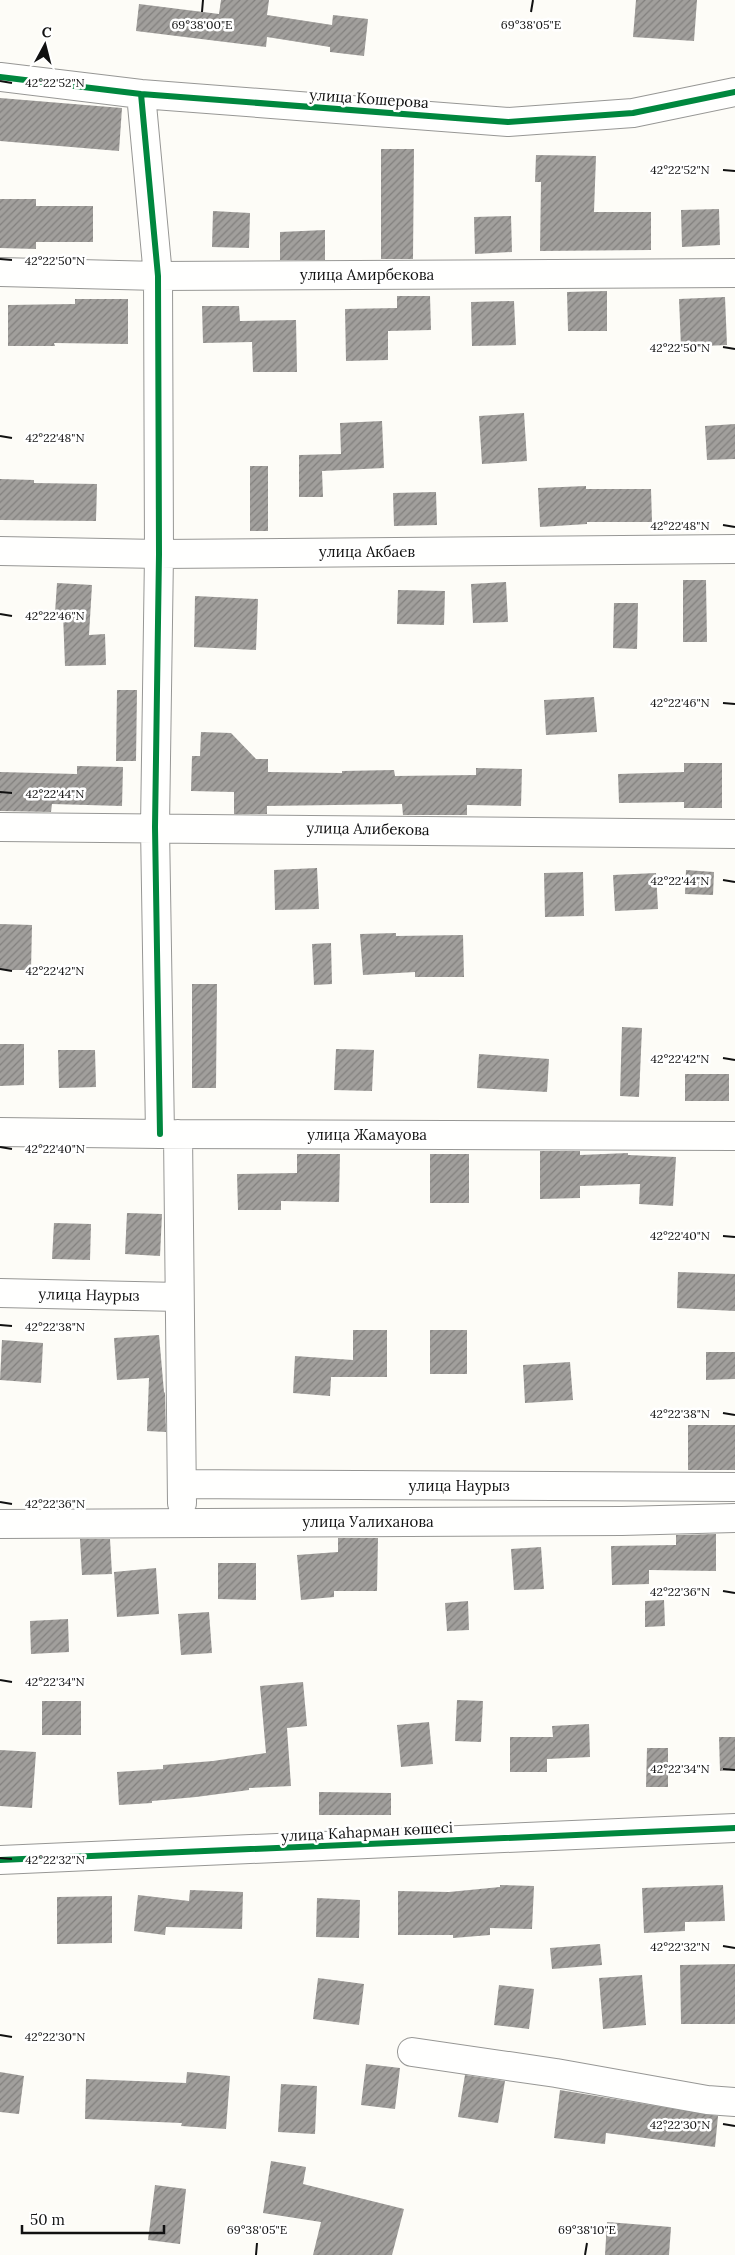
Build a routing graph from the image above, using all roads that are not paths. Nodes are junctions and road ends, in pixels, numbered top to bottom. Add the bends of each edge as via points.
1 (0, 77) edge
2 (735, 92) edge
3 (141, 94) junction
4 (0, 272) edge
5 (735, 273) edge
6 (158, 276) junction
7 (0, 550) edge
8 (735, 550) edge
9 (159, 554) junction
10 (0, 827) edge
11 (155, 827) junction
12 (735, 834) edge
13 (0, 1132) edge
14 (169, 1134) junction
15 (735, 1136) edge
16 (0, 1293) edge
17 (179, 1297) junction
18 (182, 1484) junction
19 (735, 1487) edge
20 (735, 1518) edge
21 (182, 1523) junction
22 (0, 1524) edge
23 (735, 1828) edge
24 (0, 1860) edge
25 (412, 2052) dead end
26 (735, 2102) edge

1 - 3 street, улица Кошерова
2 - 3 street, улица Кошерова via 632,113 508,122
3 - 6 street
4 - 6 street, улица Амирбекова
5 - 6 street, улица Амирбекова
6 - 9 street
7 - 9 street, улица Акбаев
8 - 9 street, улица Акбаев
9 - 11 street
10 - 11 street, улица Алибекова
11 - 12 street, улица Алибекова
11 - 14 street
13 - 14 street, улица Жамауова
14 - 15 street, улица Жамауова
14 - 17 street
16 - 17 street, улица Наурыз
17 - 18 street
18 - 19 street, улица Наурыз
18 - 21 street
20 - 21 street, улица Уалиханова
21 - 22 street, улица Уалиханова
23 - 24 street, улица Каһарман көшесі
25 - 26 street

